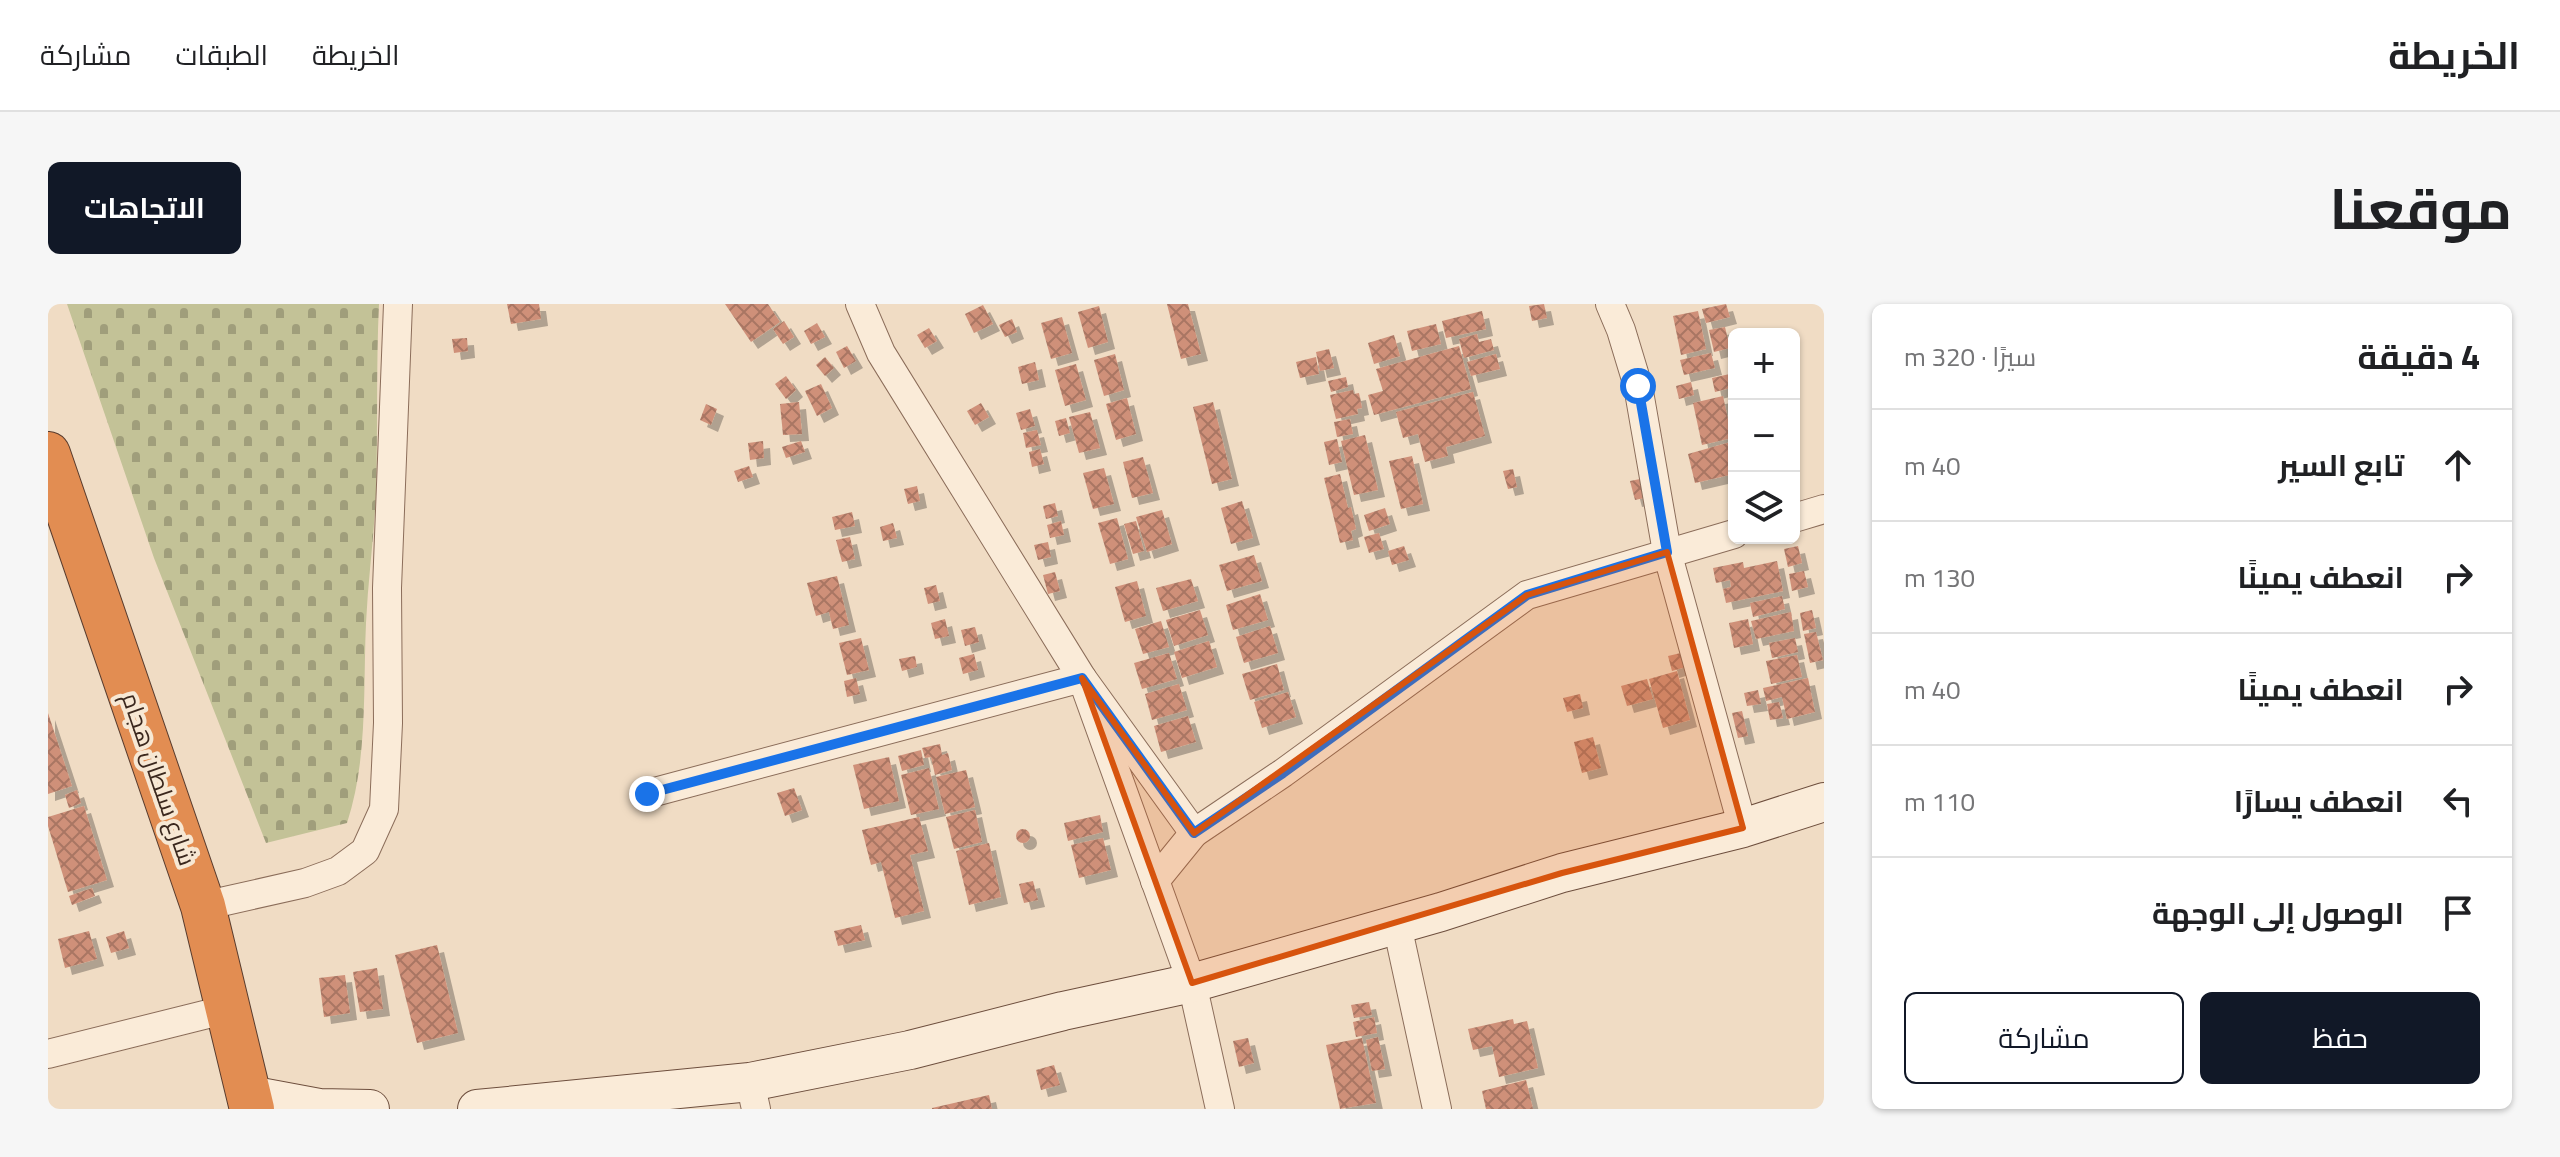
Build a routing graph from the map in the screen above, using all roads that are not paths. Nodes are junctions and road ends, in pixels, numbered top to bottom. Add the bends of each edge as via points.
1 (398, 304) edge
2 (860, 304) edge
3 (1610, 304) edge
4 (48, 454) edge
5 (1824, 509) edge
6 (1800, 516) edge
7 (1728, 536) edge
8 (1667, 552) junction
9 (1082, 678) junction
10 (647, 794) dead end
11 (1824, 802) edge
12 (1743, 828) junction
13 (1194, 833) junction
14 (1155, 881) junction
15 (203, 906) junction
16 (1397, 925) junction
17 (1192, 983) junction
18 (228, 1009) junction
19 (48, 1054) edge
20 (753, 1095) edge
21 (251, 1102) edge
22 (370, 1109) edge
23 (477, 1109) edge
24 (1220, 1109) edge
25 (1437, 1109) edge

1 - 15 street via 384,809 365,851 338,871
2 - 9 street via 881,353
3 - 8 street via 1638,386
4 - 15 highway, شارع سلطان هجام
5 - 6 street
7 - 8 street
8 - 12 street
8 - 13 street via 1527,595
9 - 10 street
9 - 13 street
9 - 14 street
11 - 12 main road
12 - 16 main road via 1562,873
13 - 14 street
14 - 17 street
15 - 18 highway, شارع سلطان هجام
16 - 17 main road
16 - 25 street
17 - 20 main road via 910,1050
17 - 24 street
18 - 19 street
18 - 21 highway, شارع سلطان هجام
20 - 23 main road
21 - 22 main road

